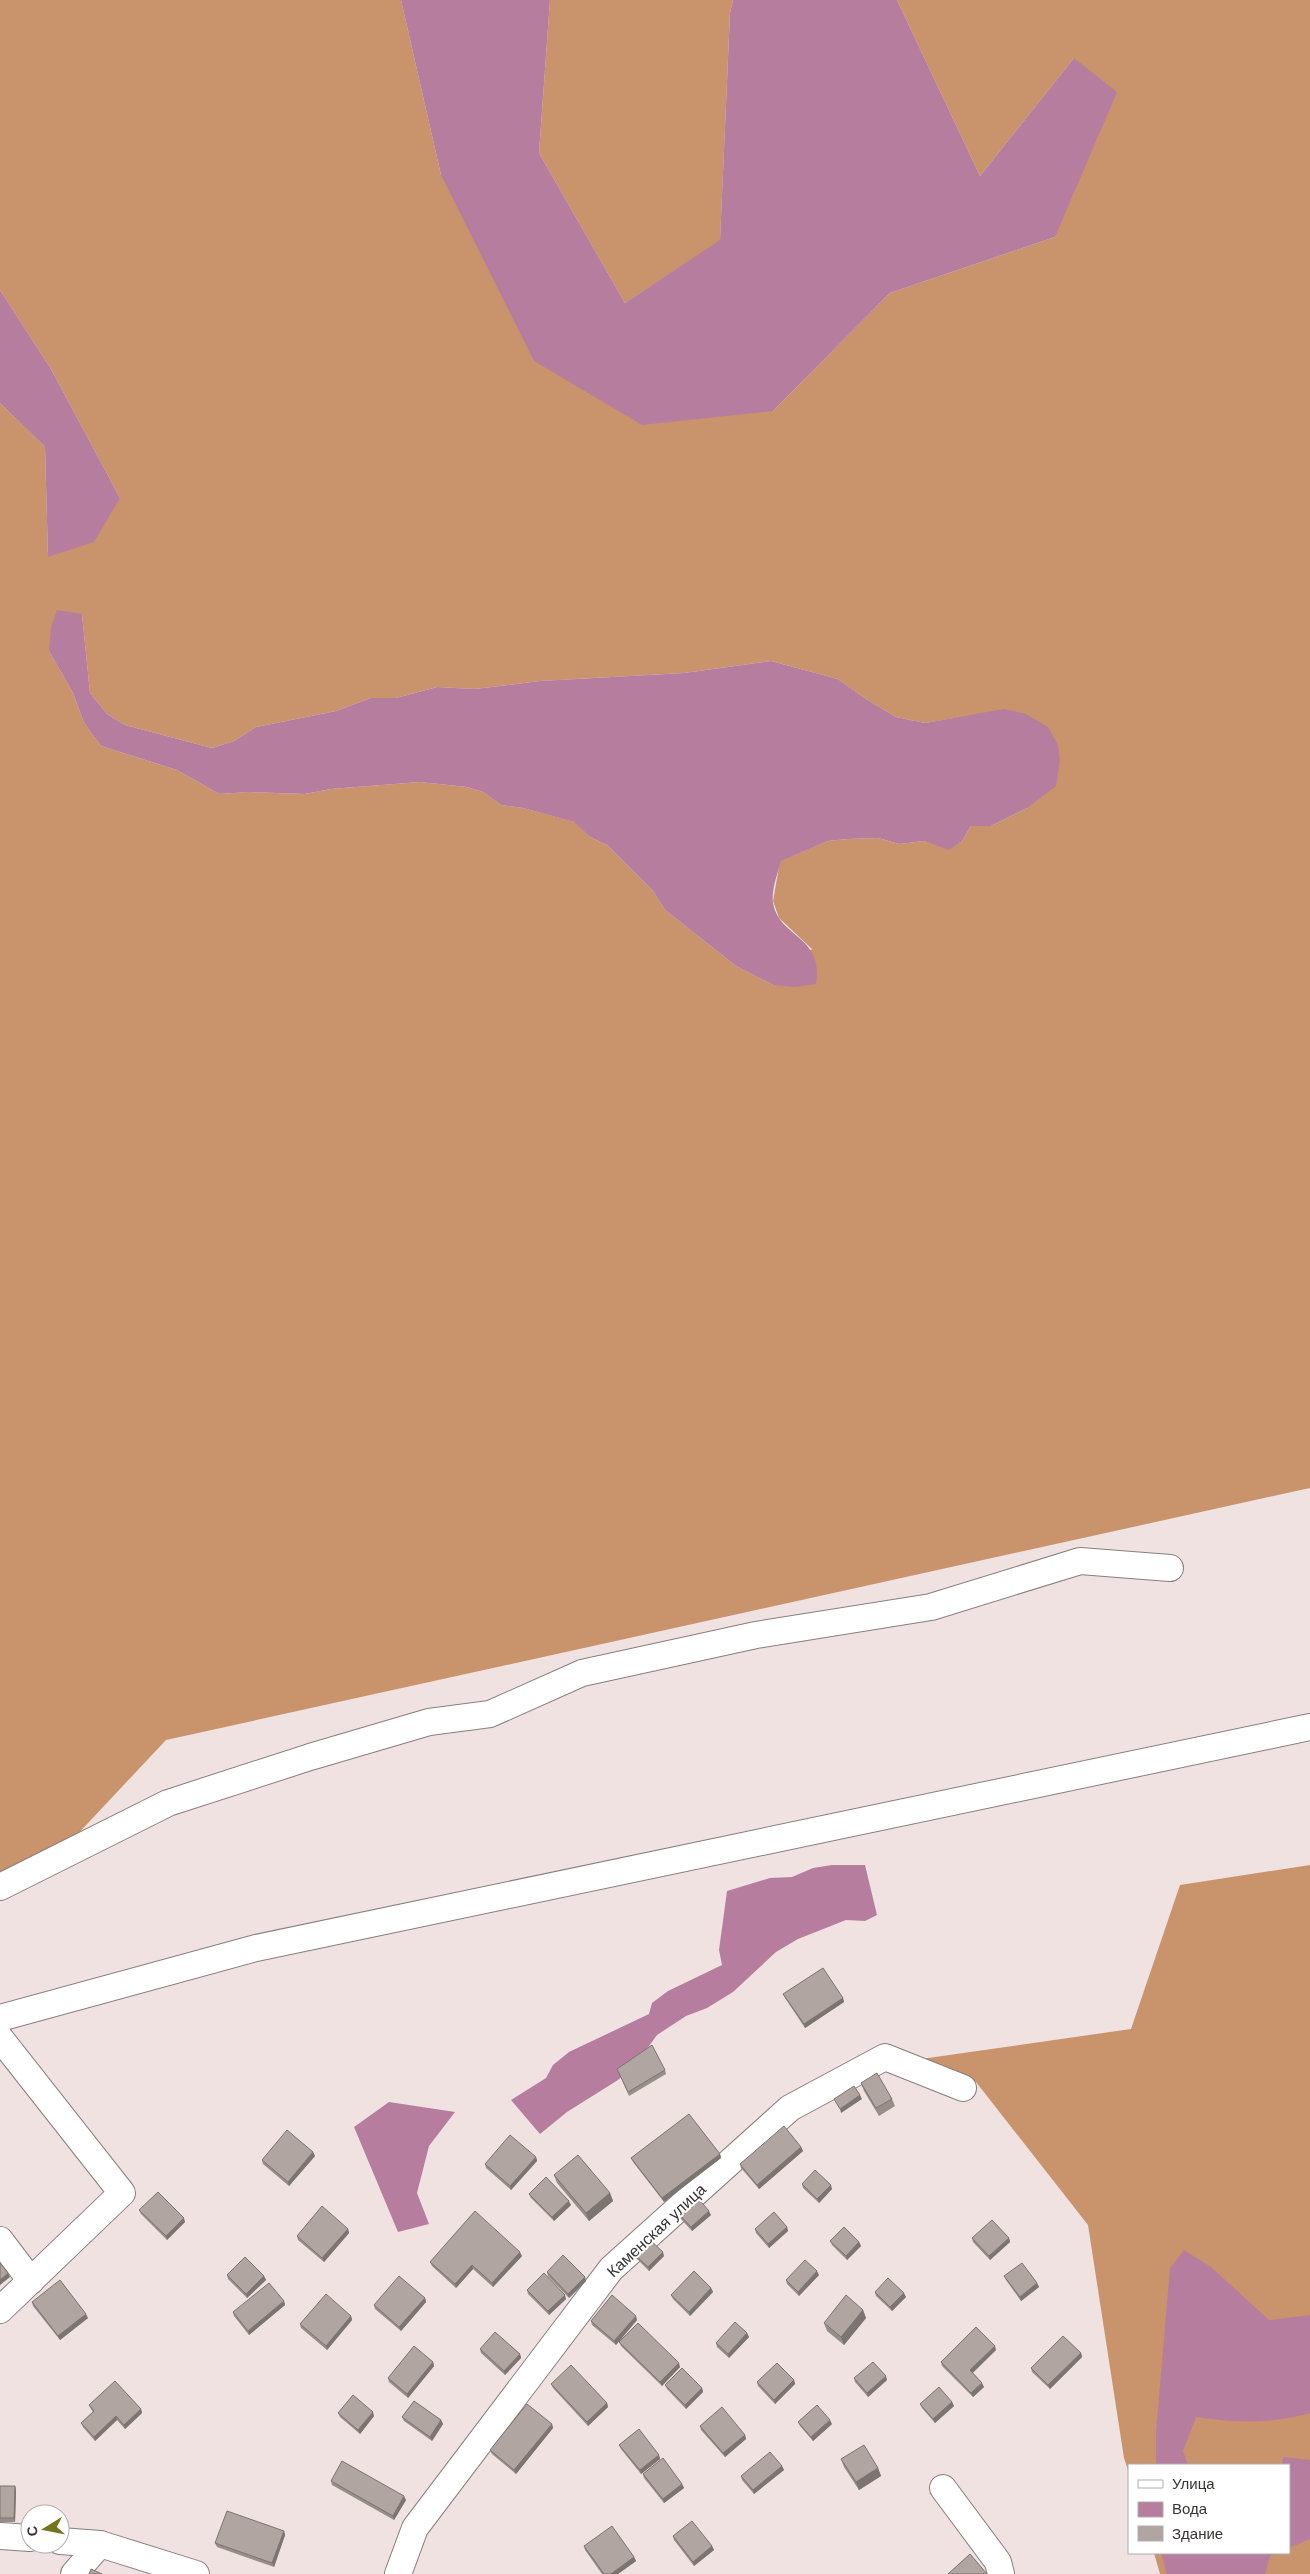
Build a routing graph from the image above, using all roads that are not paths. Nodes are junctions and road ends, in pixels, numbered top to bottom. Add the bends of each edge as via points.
1 (1170, 1568) dead end
2 (1310, 1727) edge
3 (0, 1887) edge
4 (0, 2018) edge
5 (0, 2038) edge
6 (963, 2088) dead end
7 (0, 2240) edge
8 (31, 2281) junction
9 (0, 2310) edge
10 (943, 2488) dead end
11 (0, 2536) edge
12 (20, 2537) edge
13 (70, 2542) edge
14 (100, 2544) junction
15 (74, 2574) edge
16 (196, 2574) edge
17 (398, 2574) edge
18 (1001, 2574) edge

1 - 3 street via 1080,1561 931,1607 756,1635 582,1673 490,1714 429,1722 168,1803
2 - 4 street via 256,1948
5 - 8 street via 122,2193
6 - 17 street, Каменская улица via 885,2057 790,2108 610,2269 415,2528
7 - 8 street
8 - 9 street
10 - 18 street via 998,2562
11 - 12 street
13 - 14 street
14 - 15 street
14 - 16 street

